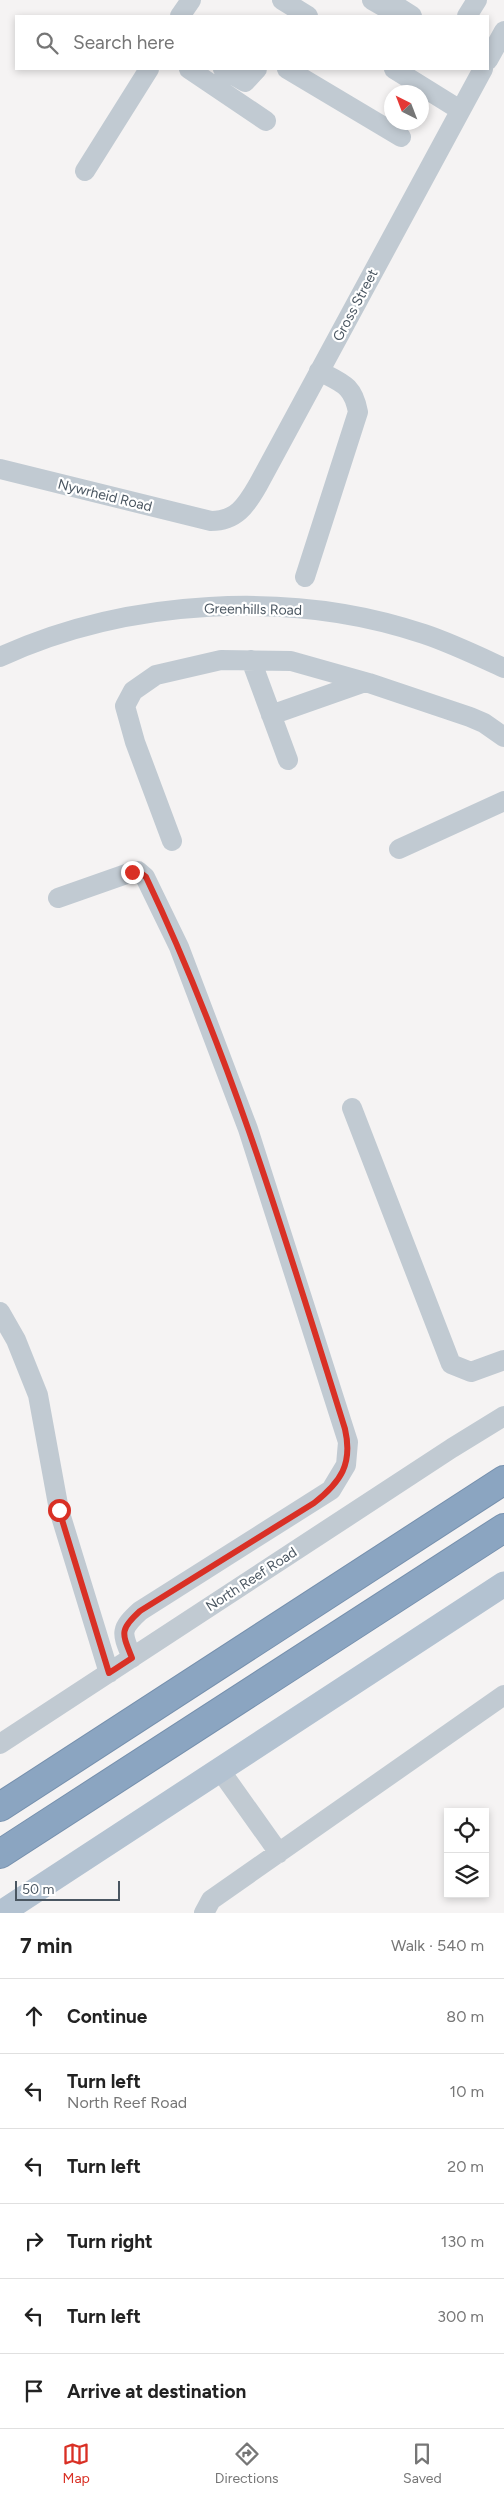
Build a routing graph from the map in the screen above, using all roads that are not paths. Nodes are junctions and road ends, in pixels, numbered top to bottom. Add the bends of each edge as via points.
1 (191, 0) edge
2 (282, 0) edge
3 (477, 0) edge
4 (181, 15) edge
5 (306, 15) edge
6 (468, 15) edge
7 (504, 31) edge
8 (489, 58) edge
9 (148, 70) edge
10 (191, 70) edge
11 (225, 70) edge
12 (256, 70) edge
13 (289, 70) edge
14 (396, 70) edge
15 (482, 70) edge
16 (460, 110) junction
17 (266, 121) dead end
18 (401, 137) dead end
19 (85, 171) dead end
20 (320, 372) junction
21 (0, 469) edge
22 (211, 521) joint
23 (305, 577) dead end
24 (0, 657) edge
25 (251, 660) junction
26 (504, 668) edge
27 (369, 683) junction
28 (271, 715) junction
29 (504, 737) edge
30 (288, 760) dead end
31 (504, 801) edge
32 (172, 841) dead end
33 (399, 849) dead end
34 (58, 898) dead end
35 (352, 1108) dead end
36 (0, 1312) edge
37 (504, 1360) edge
38 (504, 1416) edge
39 (504, 1480) edge
40 (504, 1528) edge
41 (504, 1584) edge
42 (132, 1658) junction
43 (109, 1673) junction
44 (504, 1696) edge
45 (0, 1744) edge
46 (220, 1770) junction
47 (0, 1807) edge
48 (279, 1853) junction
49 (0, 1854) edge
50 (1, 1913) edge
51 (204, 1913) edge

1 - 4 street
2 - 5 street
3 - 6 street
7 - 8 street
9 - 19 street
10 - 17 street
11 - 12 street via 245,82
13 - 18 street
14 - 16 street
15 - 16 street, Gross Street
16 - 20 street, Gross Street
20 - 22 street, Gross Street via 248,502 227,519
20 - 23 street via 351,390 358,412
21 - 22 street, Nywrheid Road
24 - 26 street, Greenhills Road via 89,625 210,606 331,612 381,622 423,634
25 - 27 street via 291,661
25 - 28 street
25 - 32 street via 221,660 156,675 133,691 124,706
27 - 28 street
27 - 29 street via 470,716
28 - 30 street
31 - 33 street
34 - 42 street via 132,872 138,871 146,877 179,947 248,1129 348,1442 346,1464 331,1490 128,1621 123,1636
35 - 37 street via 452,1364 471,1372
36 - 43 street via 16,1340 38,1395 59,1510
38 - 42 street, North Reef Road
39 - 47 highway
40 - 49 highway
41 - 46 main road
42 - 43 street, North Reef Road
43 - 45 street, North Reef Road
44 - 48 street
46 - 48 street
46 - 50 main road
48 - 51 street via 211,1900

